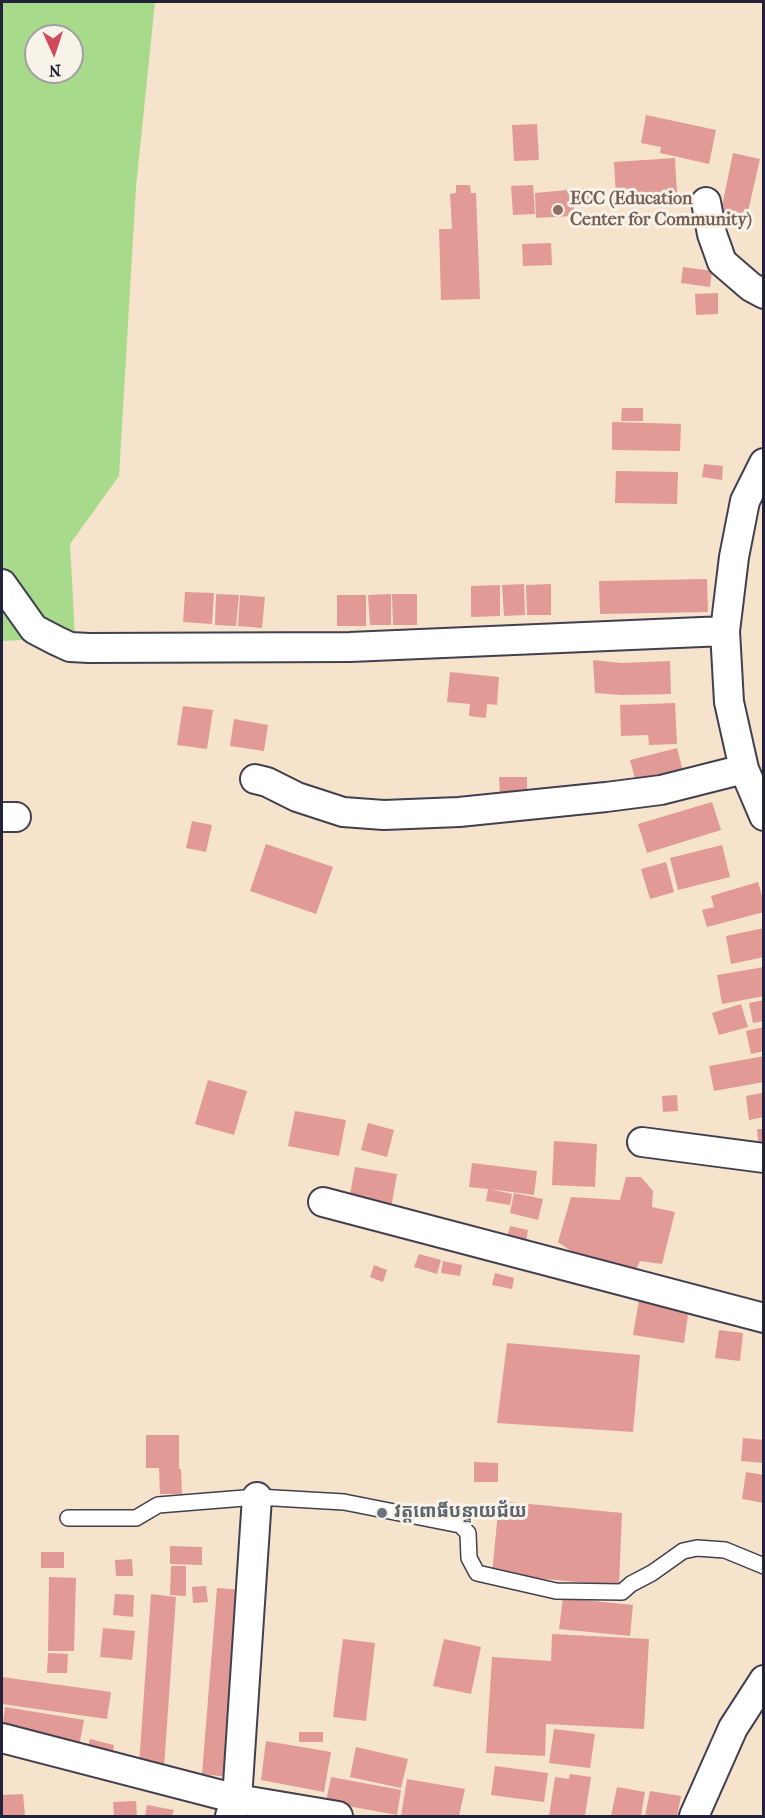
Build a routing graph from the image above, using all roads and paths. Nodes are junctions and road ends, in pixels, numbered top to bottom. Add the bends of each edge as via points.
1 (706, 202) dead end
2 (764, 294) edge
3 (764, 463) edge
4 (2, 584) edge
5 (725, 631) junction
6 (744, 769) junction
7 (255, 779) dead end
8 (764, 816) edge
9 (642, 1142) dead end
10 (764, 1158) edge
11 (323, 1202) dead end
12 (764, 1318) edge
13 (257, 1497) junction
14 (68, 1518) dead end
15 (764, 1566) edge
16 (764, 1680) edge
17 (2, 1738) edge
18 (233, 1808) edge
19 (338, 1816) edge
20 (693, 1816) edge

1 - 2 street via 722,262
3 - 5 street via 746,501
4 - 5 street via 34,629 70,646 88,648 350,647
5 - 6 street via 729,702
6 - 7 street via 661,790 459,812 384,815 343,812
6 - 8 street
9 - 10 street
11 - 12 street
13 - 14 lane via 158,1505 136,1518
13 - 15 lane via 344,1502 460,1525 468,1533 469,1558 477,1573 556,1591 622,1592 683,1551 698,1548 725,1550
13 - 18 street
16 - 20 street via 733,1728
17 - 18 street
18 - 19 street

